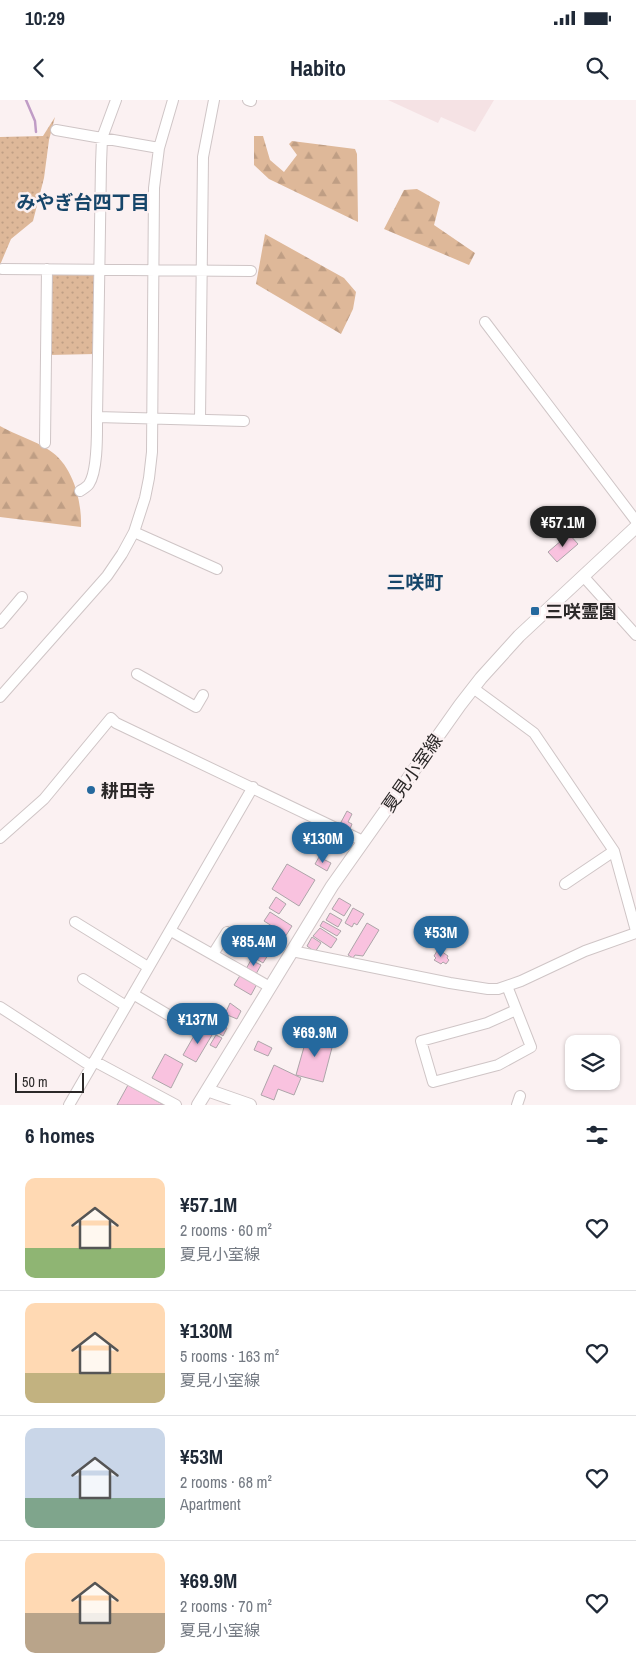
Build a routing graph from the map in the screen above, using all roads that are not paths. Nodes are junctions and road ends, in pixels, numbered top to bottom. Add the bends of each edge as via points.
1 (116, 100) edge
2 (173, 100) edge
3 (214, 100) edge
4 (56, 130) dead end
5 (102, 138) junction
6 (159, 148) junction
7 (2, 269) dead end
8 (47, 269) junction
9 (98, 269) junction
10 (154, 270) junction
11 (201, 271) junction
12 (251, 271) dead end
13 (486, 322) dead end
14 (97, 417) junction
15 (152, 419) junction
16 (200, 420) junction
17 (244, 421) dead end
18 (45, 443) dead end
19 (80, 491) dead end
20 (636, 522) edge
21 (636, 526) edge
22 (134, 532) junction
23 (216, 569) dead end
24 (583, 576) junction
25 (22, 597) dead end
26 (0, 623) edge
27 (636, 635) edge
28 (137, 674) dead end
29 (473, 688) junction
30 (203, 695) dead end
31 (0, 697) edge
32 (253, 787) junction
33 (0, 838) edge
34 (363, 841) junction
35 (614, 850) junction
36 (564, 884) dead end
37 (75, 922) dead end
38 (171, 931) junction
39 (227, 932) dead end
40 (636, 932) edge
41 (292, 951) junction
42 (213, 954) junction
43 (148, 967) junction
44 (84, 978) dead end
45 (507, 986) junction
46 (270, 987) junction
47 (133, 994) junction
48 (126, 1006) junction
49 (0, 1007) edge
50 (516, 1010) junction
51 (192, 1029) dead end
52 (93, 1064) junction
53 (208, 1090) junction
54 (69, 1105) edge
55 (176, 1105) edge
56 (198, 1105) edge
57 (250, 1105) edge

1 - 5 street
2 - 6 street
3 - 11 street via 203,157
4 - 5 street
5 - 6 street
5 - 9 street
6 - 10 street via 154,188
7 - 8 street
8 - 9 street
8 - 18 street
9 - 10 street
9 - 14 street
10 - 11 street
10 - 15 street
11 - 12 street
11 - 16 street
13 - 20 street
14 - 15 street
14 - 19 street via 91,479 88,486
15 - 16 street
15 - 22 street via 149,478
16 - 17 street
21 - 24 main road, 夏見小室線
22 - 23 street
22 - 31 street via 107,576
24 - 27 street
24 - 29 main road, 夏見小室線 via 519,636
25 - 26 street
28 - 30 street via 196,707
29 - 34 main road, 夏見小室線
29 - 35 street via 534,733
32 - 33 street via 110,718 44,798
32 - 34 street
32 - 38 street
34 - 41 main road, 夏見小室線
35 - 36 street
35 - 40 street
37 - 43 street
38 - 42 street
38 - 43 street
39 - 42 street
40 - 45 street
41 - 45 street via 476,988
41 - 46 main road, 夏見小室線
42 - 46 street
43 - 47 street
44 - 48 street
45 - 50 street
46 - 53 main road, 夏見小室線
47 - 48 street
47 - 51 street
48 - 52 street
49 - 52 street
50 - 50 street via 531,1047 498,1065 433,1082 421,1041 487,1023
52 - 54 street
52 - 55 street
53 - 56 main road, 夏見小室線
53 - 57 main road

